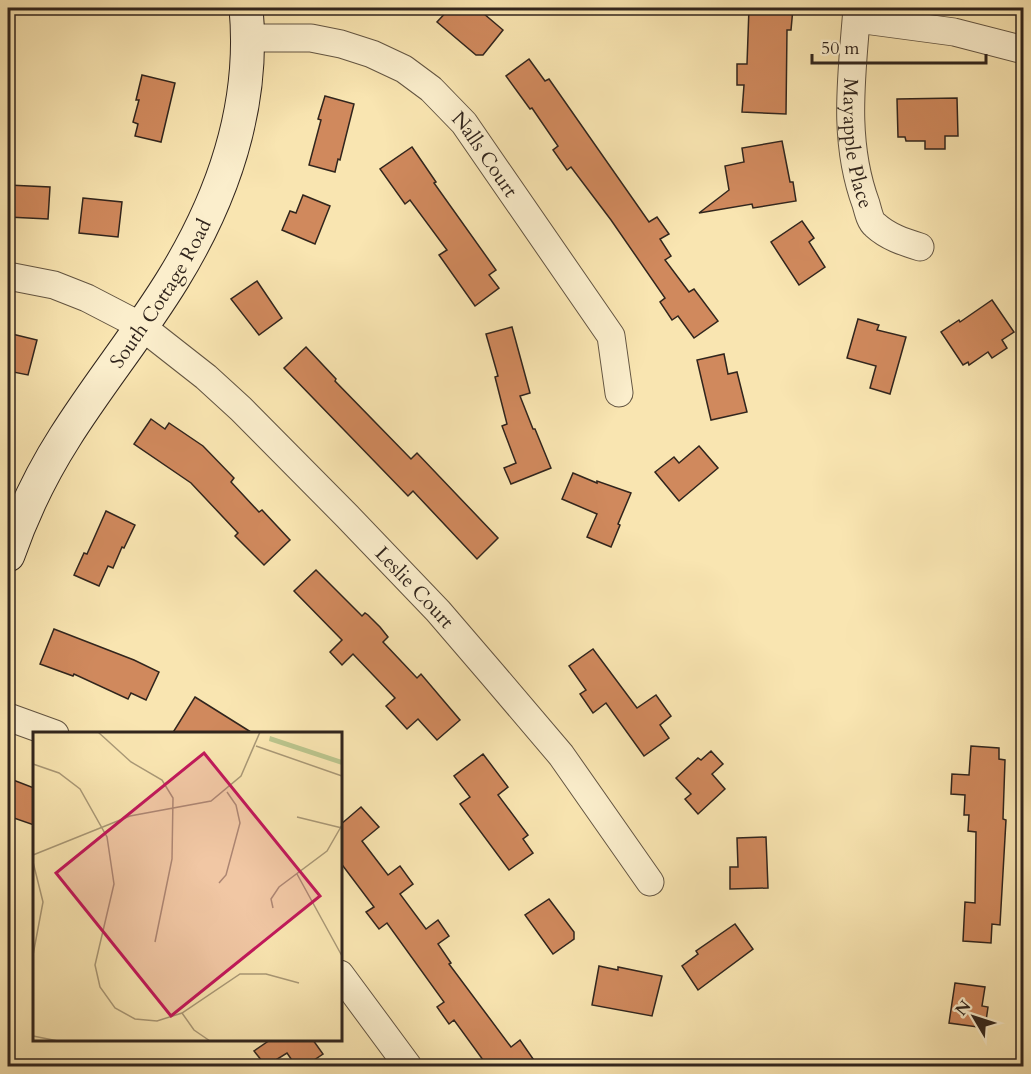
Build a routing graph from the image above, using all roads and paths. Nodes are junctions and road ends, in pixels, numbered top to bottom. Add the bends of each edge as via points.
1 (857, 13) edge
2 (247, 22) edge
3 (1023, 50) edge
4 (920, 246) dead end
5 (8, 276) edge
6 (141, 326) junction
7 (618, 393) dead end
8 (8, 555) edge
9 (8, 717) edge
10 (49, 732) edge
11 (650, 882) dead end
12 (342, 977) edge
13 (408, 1066) edge

1 - 3 street
1 - 4 street, Mayapple Place via 849,109 859,187 873,224 895,239
2 - 6 street, South Cottage Road via 243,98 236,141 220,187 201,230
2 - 7 street, Nalls Court via 372,54 404,69 431,89 464,123 611,336
5 - 6 street, Leslie Court via 54,285
6 - 8 street, South Cottage Road via 64,438 38,484
6 - 11 street, Leslie Court via 206,376 241,409 438,611 561,755
9 - 10 street
12 - 13 street

